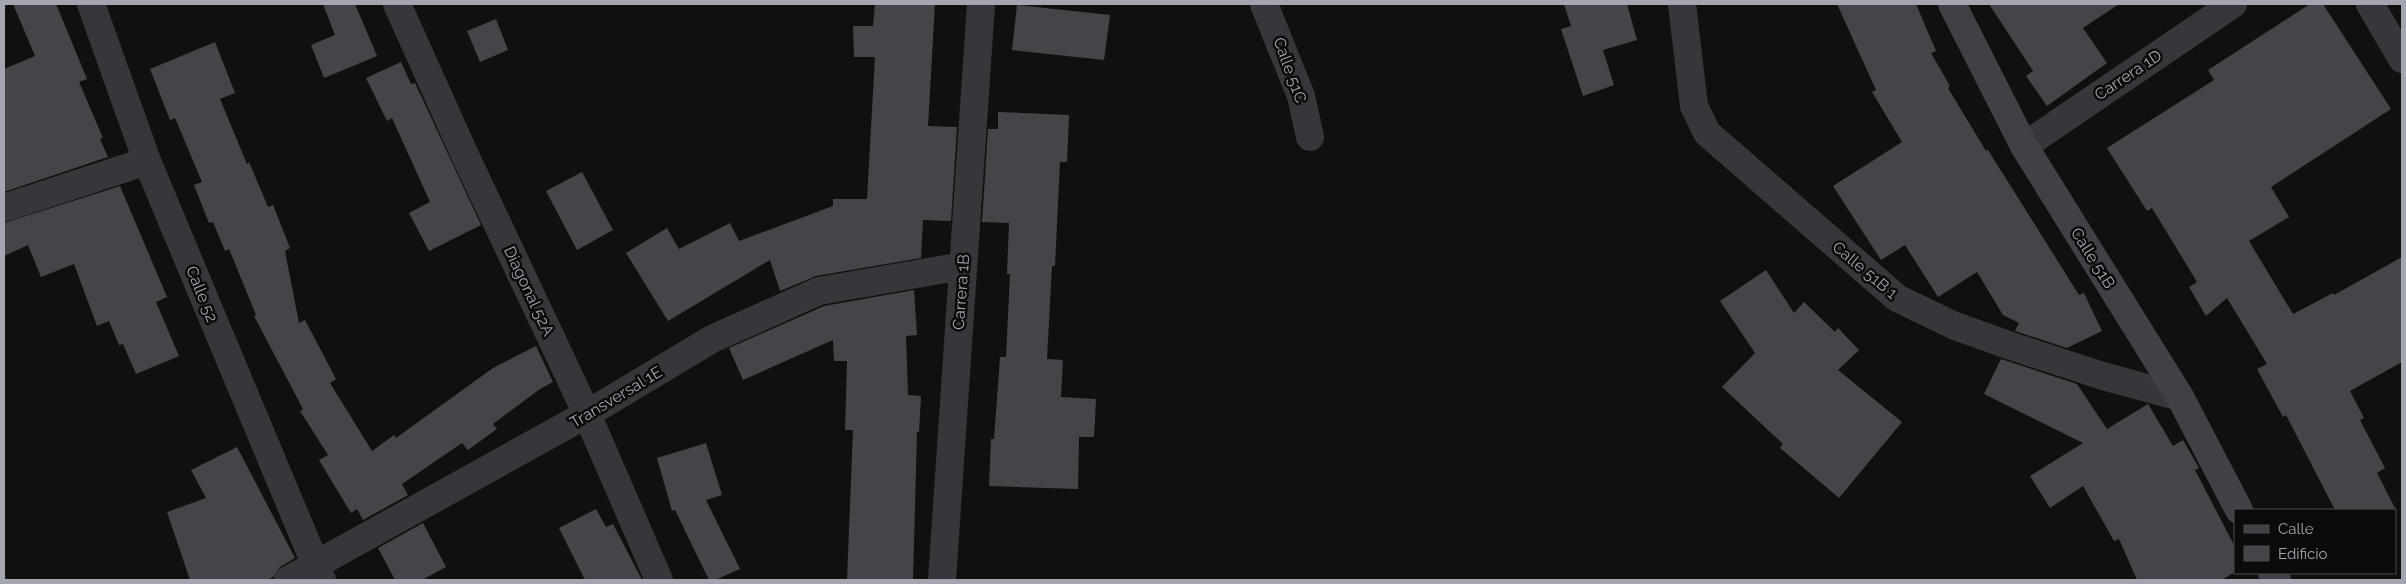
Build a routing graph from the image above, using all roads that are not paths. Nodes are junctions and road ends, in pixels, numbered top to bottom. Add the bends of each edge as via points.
1 (91, 4) edge
2 (397, 4) edge
3 (981, 4) edge
4 (1264, 4) edge
5 (1682, 4) edge
6 (1952, 4) edge
7 (2233, 4) edge
8 (2370, 4) edge
9 (2402, 59) edge
10 (1310, 137) dead end
11 (2024, 146) junction
12 (148, 161) junction
13 (4, 208) edge
14 (963, 266) junction
15 (2180, 397) junction
16 (588, 414) junction
17 (2238, 509) edge
18 (318, 573) edge
19 (288, 580) edge
20 (659, 580) edge
21 (942, 580) edge

1 - 12 street, Calle 52
2 - 16 street, Diagonal 52A
3 - 14 street, Carrera 1B
4 - 10 street, Calle 51C via 1301,96
5 - 15 street, Calle 51B 1 via 1694,106 1707,133 1897,298 1955,326 2014,347
6 - 11 street, Calle 51B
7 - 11 street, Carrera 1D
8 - 9 street
11 - 15 street, Calle 51B
12 - 13 street
12 - 18 street, Calle 52
14 - 16 street, Transversal 1E via 820,291 712,339
14 - 21 street, Carrera 1B
15 - 17 street, Calle 51B
16 - 18 street, Transversal 1E
16 - 20 street, Diagonal 52A
18 - 19 street, Transversal 1E

